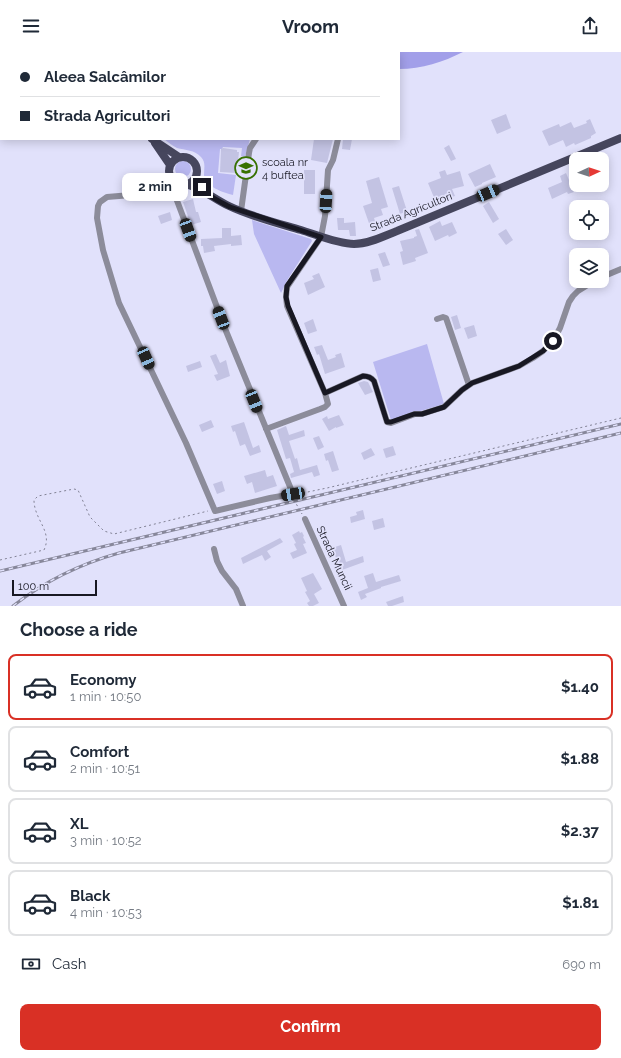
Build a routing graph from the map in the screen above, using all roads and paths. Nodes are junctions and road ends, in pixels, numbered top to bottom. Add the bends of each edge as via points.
1 (621, 138) edge
2 (153, 140) edge
3 (154, 140) edge
4 (254, 140) edge
5 (338, 140) edge
6 (179, 157) junction
7 (170, 165) junction
8 (195, 175) junction
9 (173, 180) junction
10 (184, 184) junction
11 (163, 190) dead end
12 (207, 193) junction
13 (176, 198) junction
14 (241, 211) junction
15 (321, 237) junction
16 (621, 268) edge
17 (609, 274) edge
18 (582, 288) edge
19 (437, 318) dead end
20 (469, 385) junction
21 (325, 393) junction
22 (621, 418) edge
23 (266, 430) junction
24 (293, 494) junction
25 (215, 511) junction
26 (305, 519) joint
27 (214, 549) dead end
28 (0, 560) edge
29 (243, 606) edge
30 (344, 606) edge

1 - 15 main road, Strada Agricultori via 368,242 350,244
2 - 7 main road
3 - 6 main road
4 - 14 street via 250,148
5 - 15 street via 328,170
6 - 7 main road
6 - 8 main road via 193,162
7 - 9 main road via 169,173
8 - 10 main road
8 - 12 main road, Strada Agricultori
9 - 10 main road
9 - 13 street
10 - 12 main road, Strada Agricultori
10 - 13 street
11 - 25 street via 107,198 98,206 97,218 103,250 119,303 186,442
12 - 14 main road, Strada Agricultori
13 - 23 street
14 - 15 main road, Strada Agricultori
15 - 21 street via 287,286 286,297
16 - 17 street
18 - 20 street via 569,302 560,328 553,341 543,351 519,366
19 - 20 street via 446,318
20 - 21 street via 444,407 391,422 387,422 374,381 367,376
21 - 23 street via 328,402 325,408
22 - 24 path
23 - 24 street
24 - 25 street
24 - 26 path via 296,505
25 - 28 path via 114,534 104,531 90,517 78,490 38,496 34,500 34,508 47,535 44,550
26 - 30 street, Strada Muncii
27 - 29 street via 222,572 236,590

